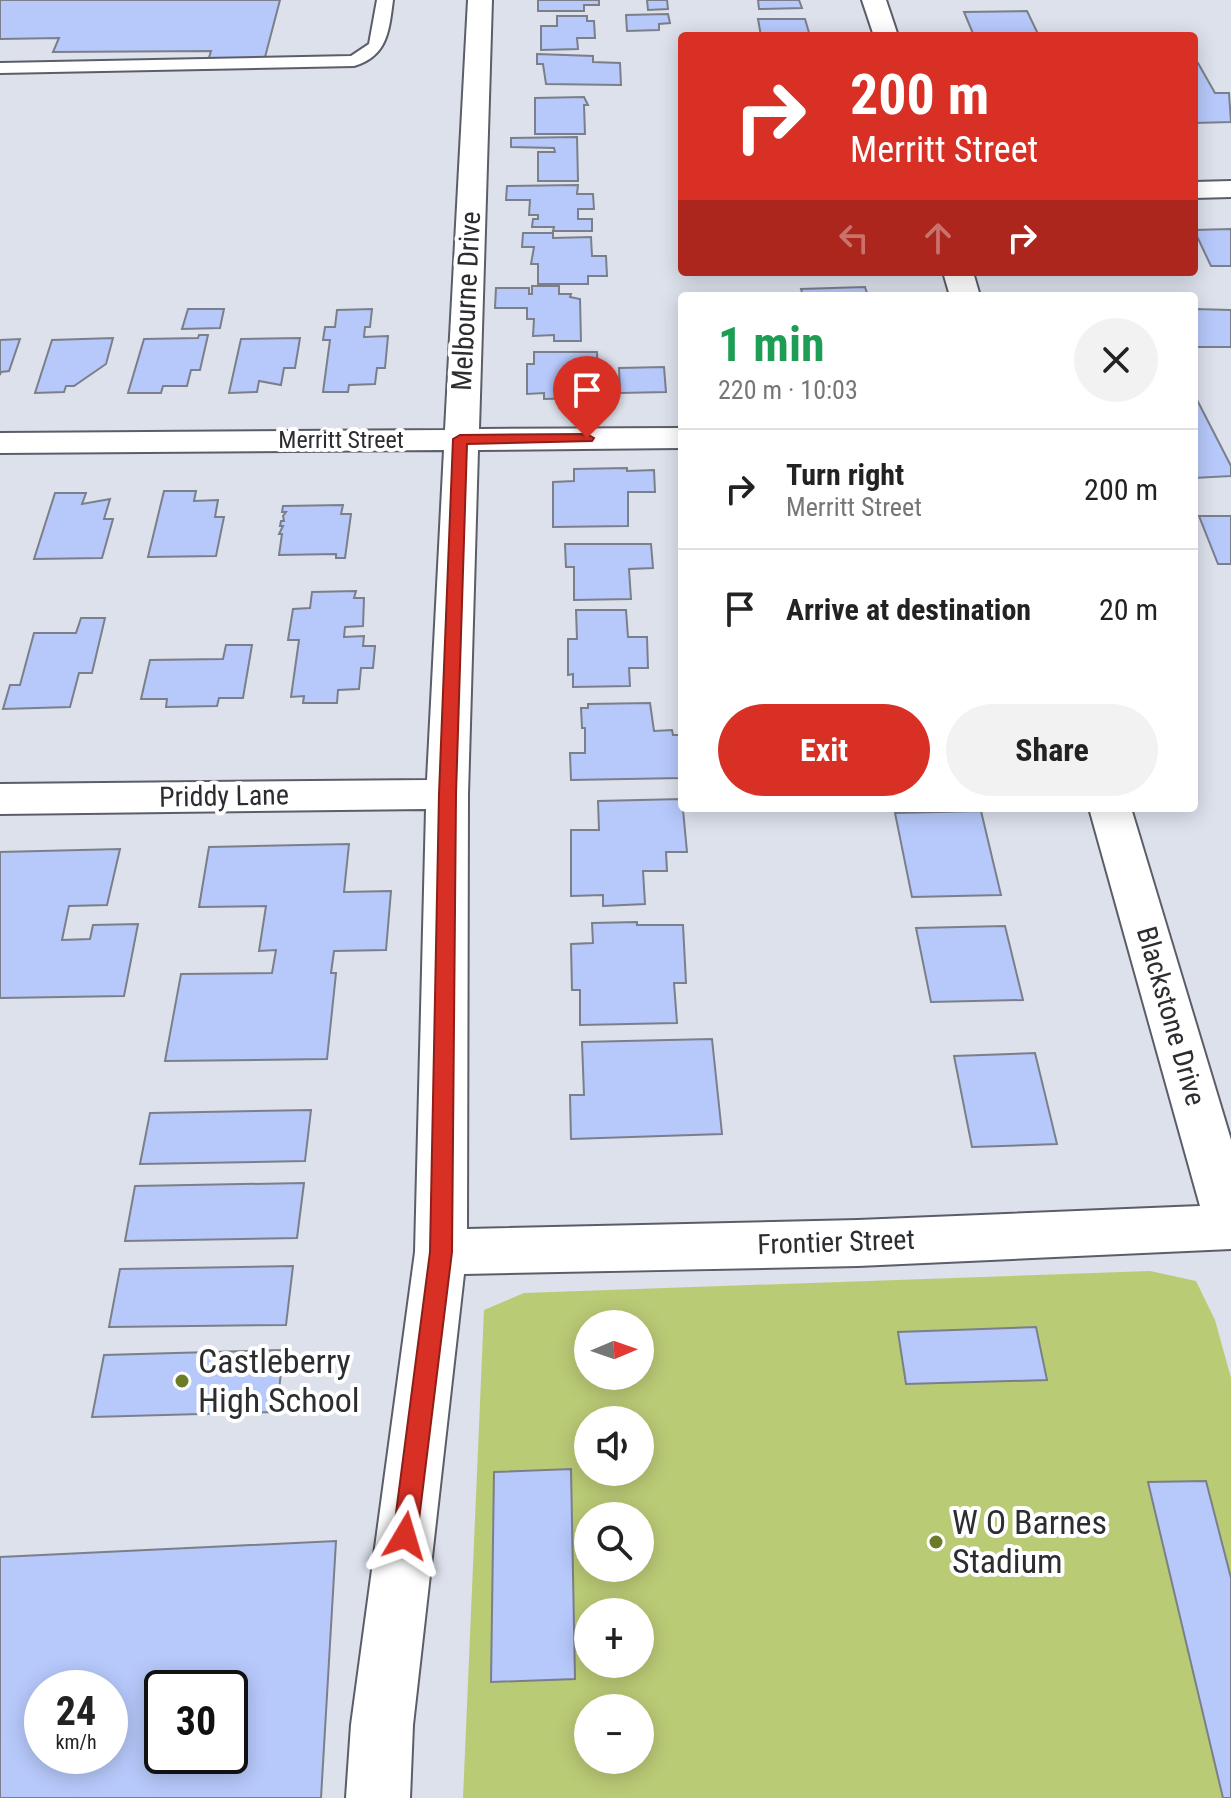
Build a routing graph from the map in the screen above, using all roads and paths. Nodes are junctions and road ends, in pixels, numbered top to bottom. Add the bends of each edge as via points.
1 (385, 0) edge
2 (480, 0) edge
3 (874, 0) edge
4 (885, 32) edge
5 (0, 68) edge
6 (1231, 189) edge
7 (1198, 190) edge
8 (678, 438) edge
9 (460, 439) junction
10 (0, 443) edge
11 (447, 794) junction
12 (0, 799) edge
13 (1111, 812) edge
14 (1231, 1226) edge
15 (441, 1252) junction
16 (378, 1798) edge

1 - 5 lane via 377,48 354,61
2 - 9 street, Melbourne Drive
3 - 4 street
6 - 7 street
8 - 9 street, Merritt Street
9 - 10 street, Merritt Street
9 - 11 street, Melbourne Drive
11 - 12 street, Priddy Lane
11 - 15 street, Melbourne Drive
13 - 14 street, Blackstone Drive
14 - 15 street, Frontier Street via 858,1243
15 - 16 street, Melbourne Drive via 384,1709

